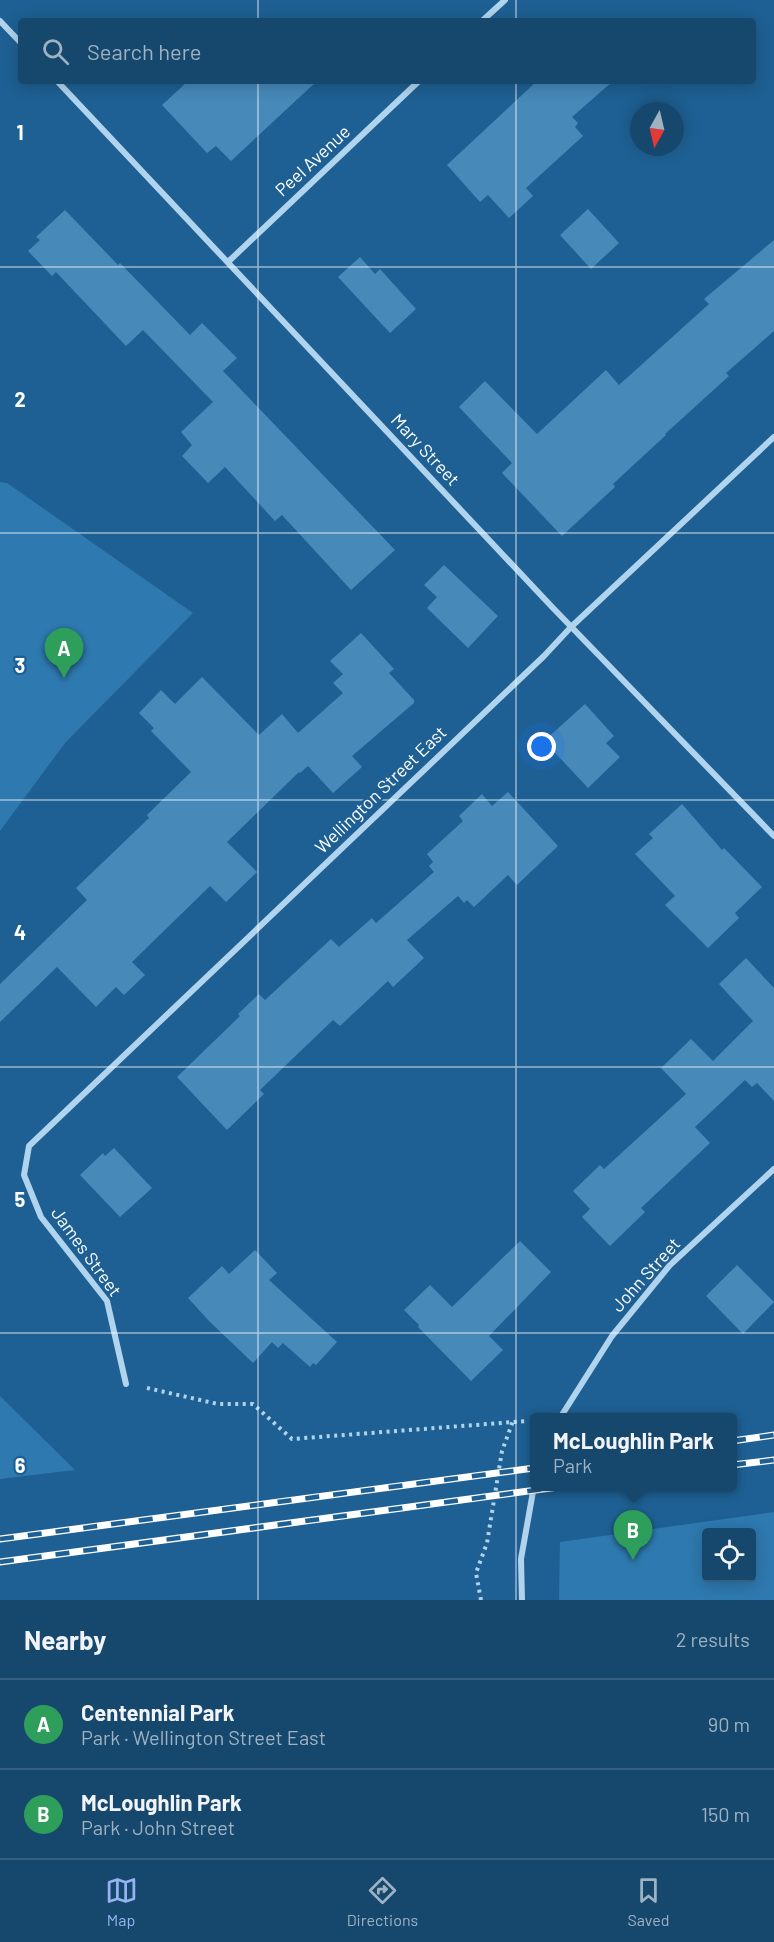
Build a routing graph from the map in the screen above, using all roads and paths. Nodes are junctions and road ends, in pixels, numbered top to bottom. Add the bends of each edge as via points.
1 (505, 0) edge
2 (485, 18) edge
3 (0, 21) edge
4 (18, 40) edge
5 (60, 84) edge
6 (416, 84) edge
7 (228, 262) junction
8 (774, 437) edge
9 (571, 627) junction
10 (774, 836) edge
11 (774, 1169) edge
12 (24, 1175) joint
13 (126, 1384) joint
14 (563, 1413) edge
15 (513, 1421) junction
16 (527, 1421) dead end
17 (533, 1491) edge
18 (481, 1600) edge
19 (522, 1600) edge

1 - 2 street
3 - 4 street
5 - 7 street, Mary Street
6 - 7 street, Peel Avenue
7 - 9 street, Mary Street
8 - 9 street, Wellington Street East
9 - 10 street, Mary Street
9 - 12 street, Wellington Street East via 29,1146
11 - 14 street, John Street via 670,1266 612,1336
12 - 13 street, James Street via 41,1217 107,1301
13 - 15 path via 218,1404 253,1404 292,1439
15 - 16 path
15 - 18 path via 502,1451 487,1543 476,1573
17 - 19 street via 522,1559

